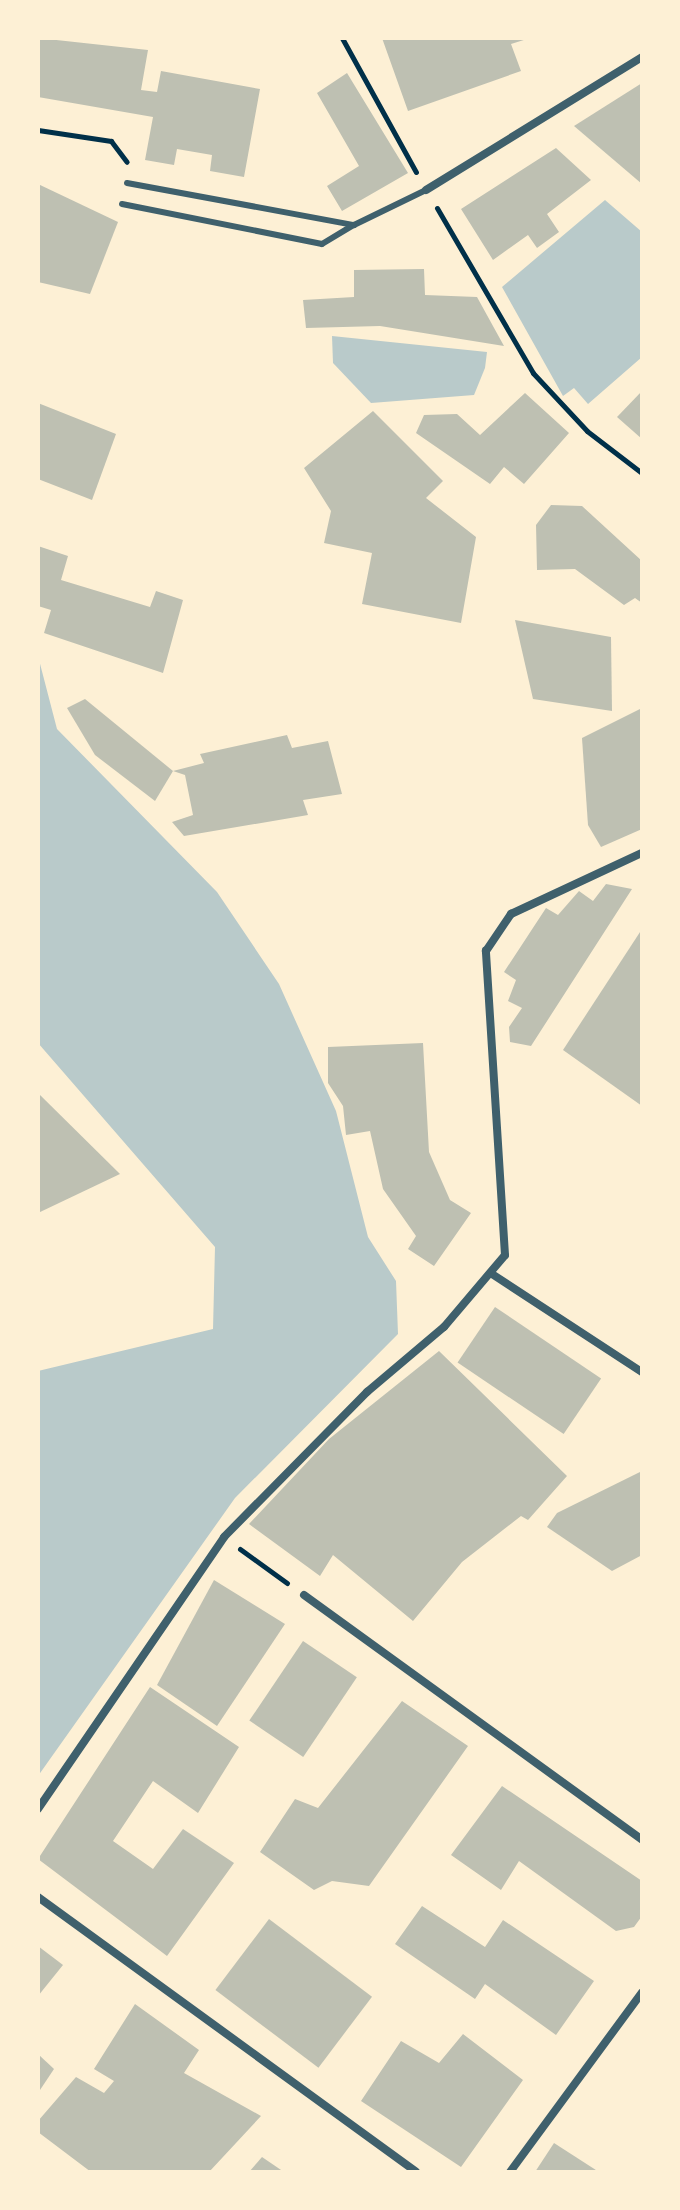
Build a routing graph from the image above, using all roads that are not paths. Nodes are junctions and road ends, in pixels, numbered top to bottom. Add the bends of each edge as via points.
1 (642, 57) edge
2 (127, 183) road end
3 (426, 190) joint
4 (122, 204) dead end
5 (354, 225) junction
6 (642, 853) edge
7 (492, 1274) junction
8 (642, 1372) edge
9 (304, 1595) road end
10 (38, 1809) edge
11 (642, 1840) edge
12 (38, 1897) edge
13 (642, 1992) edge
14 (416, 2172) edge
15 (510, 2172) edge

1 - 3 street
2 - 5 lane
3 - 5 lane
4 - 5 lane via 322,244
6 - 7 street via 511,914 486,951 505,1255
7 - 8 street
7 - 10 street via 224,1537
9 - 11 street
12 - 14 street
13 - 15 street

